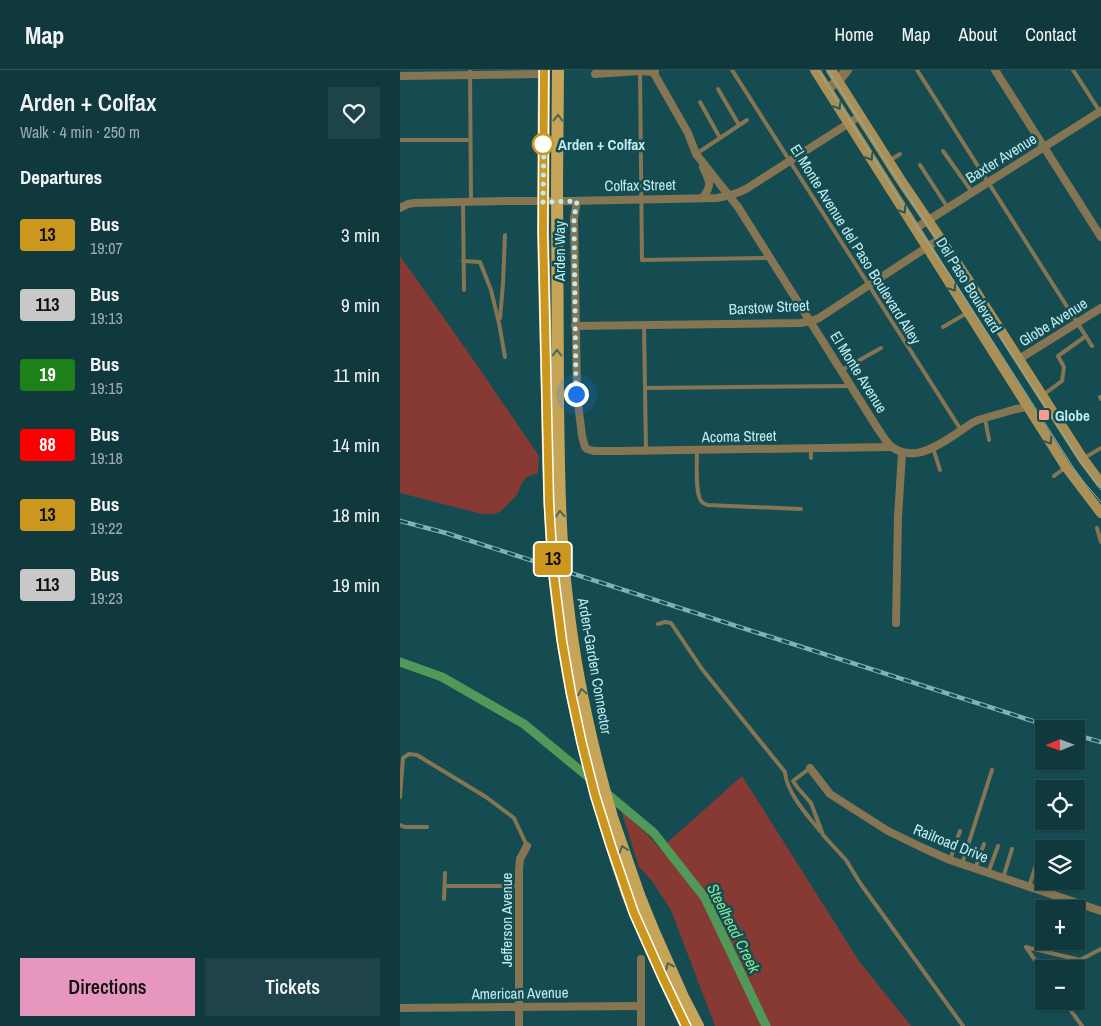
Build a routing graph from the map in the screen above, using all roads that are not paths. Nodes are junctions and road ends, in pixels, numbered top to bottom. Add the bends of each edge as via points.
1 (558, 70) edge
2 (732, 70) edge
3 (815, 70) edge
4 (831, 70) edge
5 (847, 70) edge
6 (917, 70) edge
7 (995, 70) edge
8 (1074, 70) edge
9 (654, 71) edge
10 (544, 72) edge
11 (640, 72) junction
12 (470, 73) edge
13 (595, 74) dead end
14 (400, 76) edge
15 (838, 81) junction
16 (718, 89) dead end
17 (826, 89) junction
18 (700, 102) dead end
19 (1100, 111) edge
20 (860, 116) junction
21 (747, 120) dead end
22 (848, 124) junction
23 (739, 125) junction
24 (720, 138) junction
25 (400, 140) edge
26 (470, 140) junction
27 (1044, 148) junction
28 (943, 151) dead end
29 (900, 154) dead end
30 (698, 157) junction
31 (790, 161) junction
32 (888, 161) junction
33 (920, 165) dead end
34 (988, 182) junction
35 (972, 192) junction
36 (730, 196) junction
37 (703, 197) junction
38 (641, 199) junction
39 (467, 201) junction
40 (557, 201) junction
41 (577, 201) junction
42 (543, 202) junction
43 (400, 208) edge
44 (948, 208) junction
45 (928, 221) junction
46 (916, 228) junction
47 (505, 235) dead end
48 (1101, 237) edge
49 (941, 238) junction
50 (927, 247) junction
51 (771, 258) junction
52 (463, 261) junction
53 (869, 286) junction
54 (464, 290) dead end
55 (1101, 308) edge
56 (968, 312) junction
57 (811, 321) junction
58 (1077, 322) junction
59 (499, 323) junction
60 (644, 325) junction
61 (575, 326) junction
62 (943, 327) dead end
63 (1086, 336) junction
64 (1092, 346) dead end
65 (881, 348) dead end
66 (506, 357) dead end
67 (1019, 359) junction
68 (842, 370) junction
69 (852, 386) junction
70 (645, 388) junction
71 (1043, 395) junction
72 (553, 400) junction
73 (1027, 408) junction
74 (985, 418) junction
75 (961, 430) junction
76 (989, 440) dead end
77 (891, 447) junction
78 (811, 448) junction
79 (933, 448) junction
80 (1101, 448) edge
81 (587, 449) joint
82 (697, 450) junction
83 (646, 451) junction
84 (902, 452) junction
85 (811, 458) dead end
86 (1083, 459) junction
87 (1066, 467) junction
88 (940, 470) dead end
89 (1054, 476) dead end
90 (1101, 483) edge
91 (801, 509) dead end
92 (1099, 509) edge
93 (1097, 528) dead end
94 (1101, 542) edge
95 (658, 624) dead end
96 (896, 624) dead end
97 (810, 768) joint
98 (992, 770) dead end
99 (400, 798) edge
100 (400, 825) edge
101 (427, 827) dead end
102 (960, 831) dead end
103 (823, 834) junction
104 (984, 844) dead end
105 (527, 846) joint
106 (998, 846) dead end
107 (1012, 849) dead end
108 (950, 860) junction
109 (962, 864) junction
110 (1035, 868) edge
111 (975, 869) junction
112 (445, 873) dead end
113 (988, 874) junction
114 (1003, 878) junction
115 (444, 886) junction
116 (520, 886) junction
117 (1029, 887) junction
118 (633, 894) junction
119 (444, 899) dead end
120 (1101, 911) edge
121 (1101, 949) edge
122 (641, 959) dead end
123 (1035, 960) edge
124 (1080, 960) edge
125 (1080, 960) edge
126 (519, 1006) junction
127 (641, 1006) junction
128 (400, 1008) edge
129 (1070, 1010) edge
130 (519, 1026) edge
131 (641, 1026) edge
132 (686, 1026) edge
133 (698, 1026) edge
134 (963, 1026) edge
135 (1082, 1026) edge

40 -> 1 main road, Arden Way
2 - 31 lane, El Monte Avenue del Paso Boulevard Alley
3 - 17 main road, Del Paso Boulevard
4 - 15 main road, Del Paso Boulevard
5 - 15 street
6 - 34 lane
7 - 27 street
8 - 19 lane
9 - 11 street
9 - 30 street, El Monte Avenue
10 - 12 street
10 - 42 main road, Arden Way
11 - 13 street
11 - 38 lane
12 - 14 street
12 - 26 lane
15 - 17 street
15 - 20 main road, Del Paso Boulevard
16 - 23 lane
17 -> 22 main road, Del Paso Boulevard
18 - 24 lane
19 - 27 street, Baxter Avenue
20 - 22 street, Colfax Street
20 - 32 main road, Del Paso Boulevard
21 - 23 lane
22 - 31 street, Colfax Street
22 -> 46 main road, Del Paso Boulevard
23 - 24 lane
24 - 30 lane
25 - 26 lane
26 - 39 lane
27 - 34 street, Baxter Avenue
27 - 48 street
28 - 35 lane
29 - 32 lane
30 - 36 street, El Monte Avenue
30 - 37 street, El Monte Avenue via 710,182
31 - 36 street, Colfax Street
31 - 53 lane, El Monte Avenue del Paso Boulevard Alley
32 - 45 main road, Del Paso Boulevard
33 - 44 lane
34 - 35 street, Baxter Avenue
34 - 58 lane
35 - 44 street, Baxter Avenue
36 - 37 street, Colfax Street
36 - 51 street, El Monte Avenue
37 - 38 street, Colfax Street
38 - 41 street, Colfax Street
38 - 51 lane via 642,260
39 - 42 street, Colfax Street
39 - 43 street, Colfax Street via 414,203
39 - 52 lane
40 - 41 street, Colfax Street
40 - 42 street, Colfax Street
72 -> 40 main road, Arden-Garden Connector
41 - 61 street, Arden Way via 574,218
42 - 72 main road, Arden-Garden Connector
44 - 45 street, Baxter Avenue
45 - 46 street, Baxter Avenue
45 - 49 main road, Del Paso Boulevard
46 - 50 main road, Del Paso Boulevard
47 - 59 lane
49 - 50 street, Barstow Street
49 - 67 main road, Del Paso Boulevard
50 - 53 street, Barstow Street
50 -> 56 main road, Del Paso Boulevard
51 - 57 street, El Monte Avenue
52 - 54 lane
52 - 59 lane via 480,262
53 - 57 street, Barstow Street
53 - 75 lane, El Monte Avenue del Paso Boulevard Alley
55 - 58 street, Globe Avenue
56 - 62 lane
56 - 73 main road, Del Paso Boulevard
57 - 60 street, Barstow Street
57 - 68 street, El Monte Avenue
58 - 63 lane
58 - 67 street, Globe Avenue
59 - 66 lane
60 - 61 street, Barstow Street
60 - 70 lane
61 - 81 street, Arden Way via 577,406 583,443
63 - 64 lane
63 - 71 lane via 1058,356 1064,367 1062,381
65 - 68 lane
67 - 71 main road, Del Paso Boulevard
68 - 69 street, El Monte Avenue
69 - 70 lane
69 - 77 street, El Monte Avenue
70 - 83 lane
71 - 86 main road, Del Paso Boulevard
72 - 118 main road, Arden-Garden Connector, bridge via 551,538 566,668 588,768 611,846
73 - 74 street
73 -> 87 main road, Del Paso Boulevard
74 - 75 street
74 - 76 lane
75 - 79 street
77 - 78 street, Acoma Street
77 - 84 street
78 - 82 street, Acoma Street
78 - 85 lane
79 - 84 street via 915,454
79 - 88 lane
80 - 86 lane
81 - 83 street, Acoma Street via 600,452
82 - 83 street, Acoma Street
82 - 91 lane via 697,479 700,499 704,504
84 - 96 street
86 - 90 main road, Del Paso Boulevard
87 - 89 lane
87 - 92 main road, Del Paso Boulevard
93 - 94 lane
95 - 103 lane via 671,623 702,669 785,772 798,803
97 - 103 lane via 793,781 811,803
97 - 108 street, Railroad Drive via 830,794 888,831
98 - 109 lane
99 - 105 lane via 403,758 409,754 417,755 514,818
100 - 101 lane
102 - 108 lane
103 - 134 lane via 846,860
104 - 111 lane
105 - 116 street, Jefferson Avenue via 519,864
106 - 113 lane
107 - 114 lane
108 - 109 street, Railroad Drive
109 - 111 street, Railroad Drive
110 - 117 lane
111 - 113 street, Railroad Drive
112 - 115 lane
113 - 114 street, Railroad Drive
114 - 117 street, Railroad Drive
115 - 116 lane
115 - 119 lane
116 - 126 street, Jefferson Avenue
117 - 120 street, Railroad Drive
118 - 132 main road, Arden-Garden Connector via 634,913
133 -> 118 main road, Arden-Garden Connector
121 - 125 lane
122 - 127 street
123 - 124 lane via 1026,948
126 - 127 street, American Avenue
126 - 128 street, American Avenue
126 - 130 street, Jefferson Avenue
127 - 131 street
129 - 135 lane

